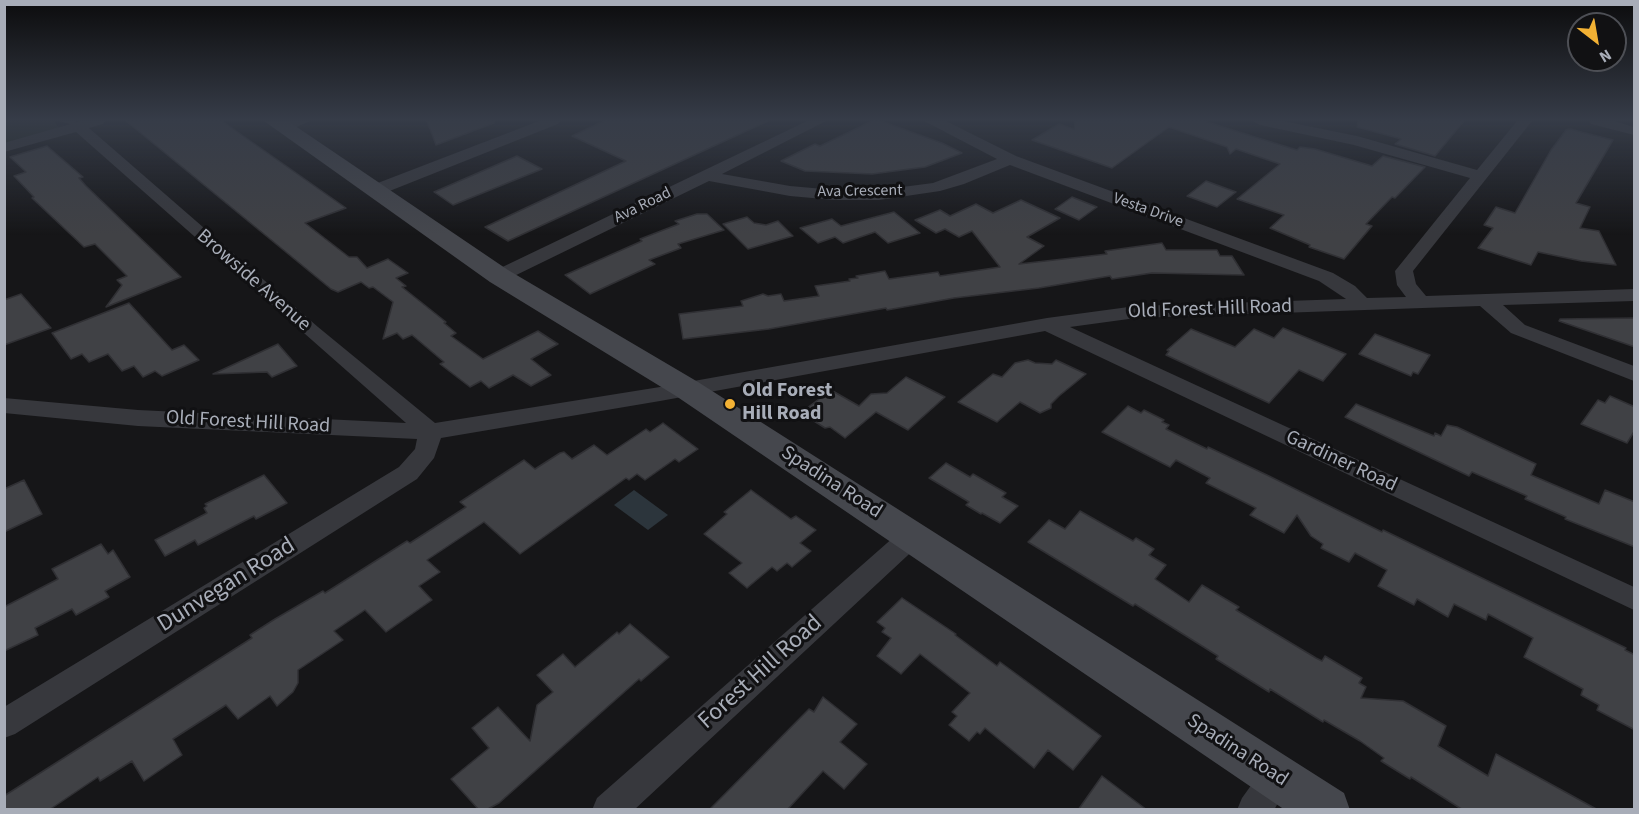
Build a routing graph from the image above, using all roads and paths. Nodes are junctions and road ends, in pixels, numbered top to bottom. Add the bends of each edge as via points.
1 (111, 159) edge
2 (334, 159) edge
3 (456, 159) edge
4 (740, 159) edge
5 (1010, 159) joint
6 (1420, 159) edge
7 (1494, 159) edge
8 (706, 175) junction
9 (1480, 176) junction
10 (376, 190) junction
11 (500, 276) junction
12 (1635, 295) edge
13 (1485, 300) junction
14 (1421, 303) junction
15 (1362, 304) junction
16 (1047, 324) junction
17 (1635, 374) edge
18 (687, 389) junction
19 (4, 405) edge
20 (431, 432) junction
21 (912, 536) junction
22 (1635, 599) edge
23 (4, 724) edge
24 (1265, 793) edge
25 (609, 810) edge
26 (1327, 810) edge

1 - 20 street, Browside Avenue
2 - 10 street, Spadina Road
3 - 10 street
4 - 8 street, Ava Road
5 - 8 street, Ava Crescent via 934,188 879,195 790,191
5 - 15 street, Vesta Drive via 1326,276
6 - 9 street
7 - 9 street
8 - 11 street, Ava Road
9 - 14 street via 1404,271 1407,285
10 - 11 street, Spadina Road
11 - 18 street, Spadina Road
12 - 13 street, Old Forest Hill Road
13 - 14 street, Old Forest Hill Road
13 - 17 street via 1518,329
14 - 15 street, Old Forest Hill Road
15 - 16 street, Old Forest Hill Road via 1136,312
16 - 18 street, Old Forest Hill Road
16 - 22 street, Gardiner Road
18 - 20 street, Old Forest Hill Road
18 - 21 street, Spadina Road
19 - 20 street, Old Forest Hill Road via 138,418
20 - 23 street, Dunvegan Road via 426,452 408,473
21 - 24 street, Spadina Road
21 - 25 street, Forest Hill Road
24 - 26 street, Spadina Road

